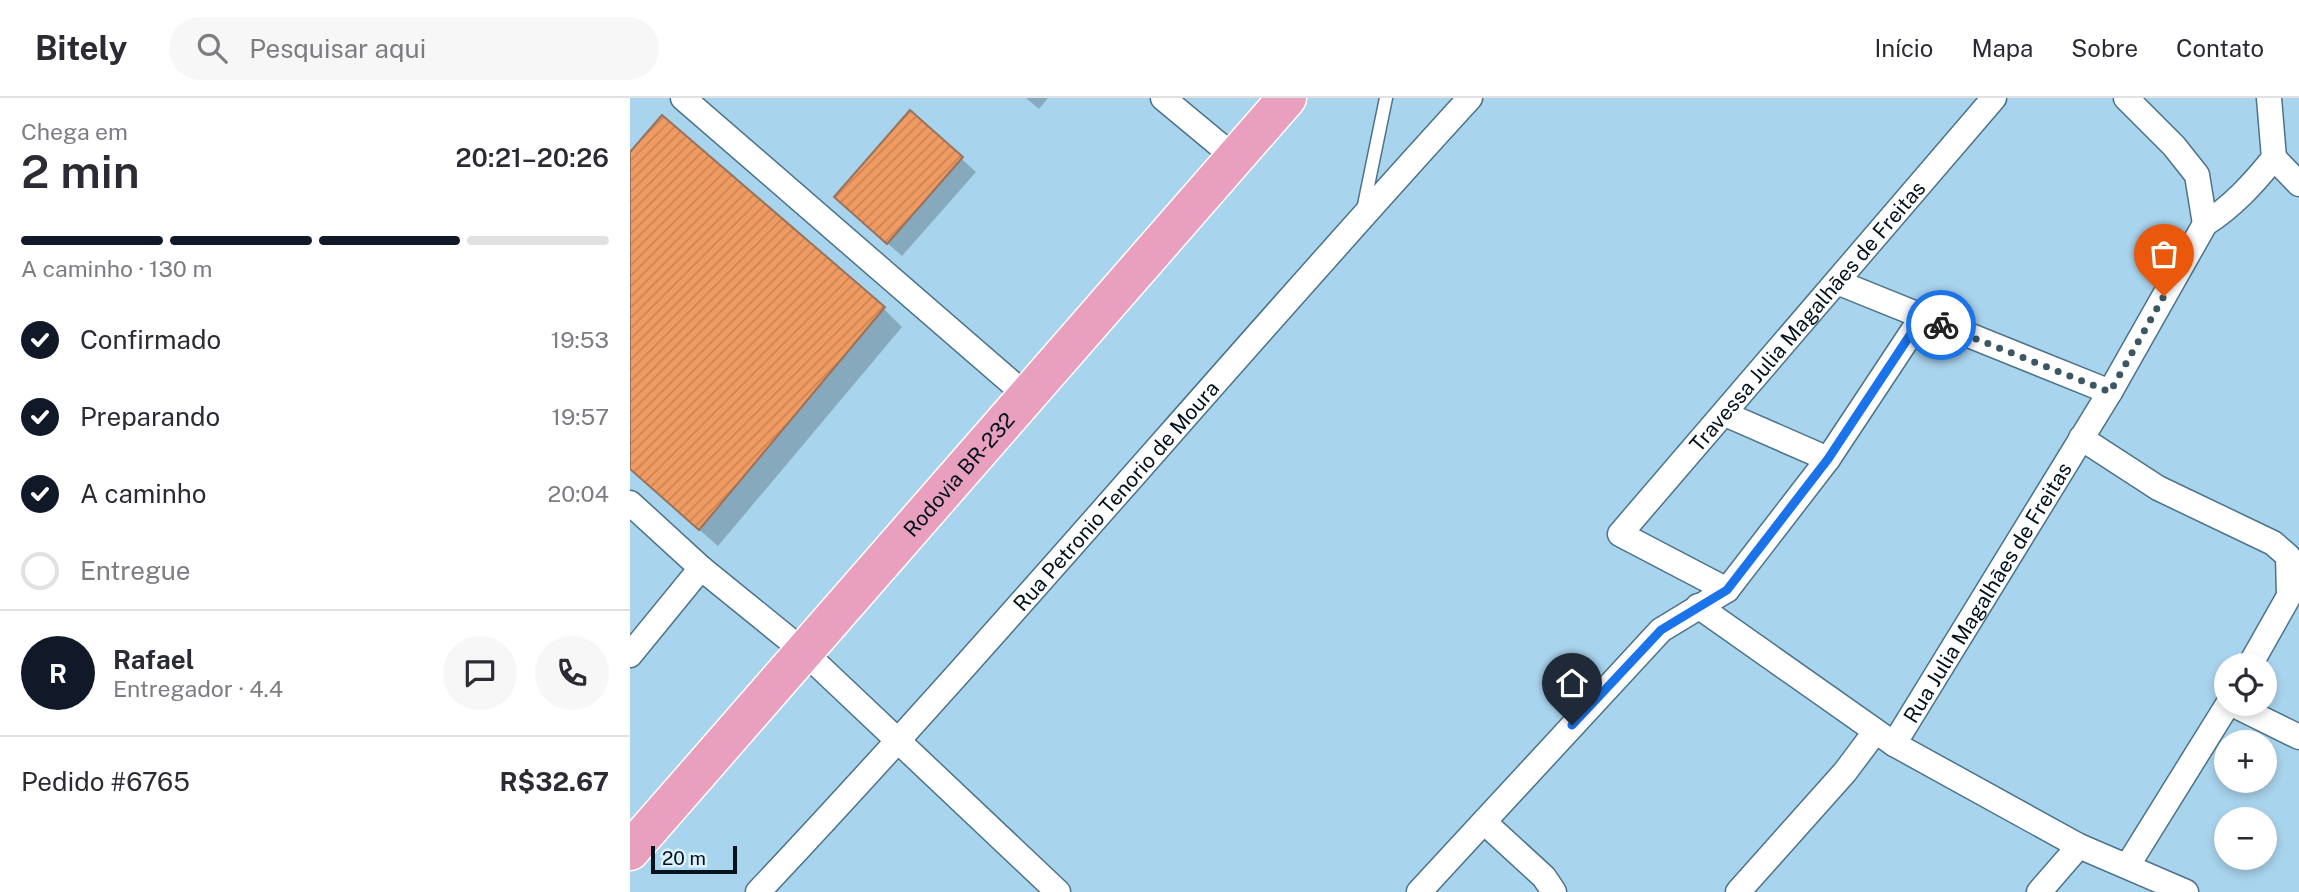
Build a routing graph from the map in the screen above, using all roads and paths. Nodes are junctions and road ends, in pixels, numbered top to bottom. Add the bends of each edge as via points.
1 (683, 98) edge
2 (1163, 98) edge
3 (1287, 98) edge
4 (1385, 98) edge
5 (1470, 98) edge
6 (1994, 98) edge
7 (2126, 98) edge
8 (2269, 98) edge
9 (1234, 157) junction
10 (2274, 158) junction
11 (2299, 161) edge
12 (2299, 184) edge
13 (1361, 218) junction
14 (2205, 223) junction
15 (1838, 282) junction
16 (1922, 317) junction
17 (2110, 392) junction
18 (1028, 397) junction
19 (1725, 414) junction
20 (2081, 438) junction
21 (1828, 459) junction
22 (630, 503) edge
23 (701, 568) junction
24 (1727, 590) junction
25 (2296, 591) edge
26 (1698, 606) junction
27 (802, 650) junction
28 (2257, 653) edge
29 (630, 655) edge
30 (2222, 716) edge
31 (2255, 716) edge
32 (2299, 737) edge
33 (1885, 738) junction
34 (898, 743) junction
35 (1484, 822) junction
36 (2079, 846) junction
37 (630, 850) edge
38 (2128, 865) junction
39 (2177, 890) edge
40 (758, 892) edge
41 (1058, 892) edge
42 (1419, 892) edge
43 (1554, 892) edge
44 (1738, 892) edge
45 (2039, 892) edge

1 - 18 street
2 - 9 street
3 - 9 highway, Rodovia BR-232
4 - 13 lane
5 - 13 street, Rua Petronio Tenorio de Moura
6 - 15 street, Travessa Julia Magalhães de Freitas
7 - 14 street via 2197,175
8 - 10 street
9 - 18 highway, Rodovia BR-232
10 - 11 street
10 - 12 street
10 - 14 street, Rua Julia Magalhães de Freitas via 2248,190
13 - 34 street, Rua Petronio Tenorio de Moura
14 - 17 street, Rua Julia Magalhães de Freitas
15 - 16 street
15 - 19 street, Travessa Julia Magalhães de Freitas
16 - 17 street
16 - 21 street
17 - 20 street, Rua Julia Magalhães de Freitas
18 - 27 highway, Rodovia BR-232
19 - 21 street
19 - 24 street, Travessa Julia Magalhães de Freitas via 1620,534
20 - 25 street, Rua Julia Magalhães de Freitas via 2158,488 2273,543 2288,556
20 - 33 street, Rua Julia Magalhães de Freitas
21 - 24 street
22 - 23 street
23 - 27 street
23 - 29 street
24 - 26 street
25 - 28 street
26 - 33 street
26 - 35 street via 1661,630 1634,657
27 - 34 street
27 - 37 highway, Rodovia BR-232
30 - 38 street
31 - 32 street
33 - 36 street
33 - 44 street, Rua Julia Magalhães de Freitas via 1844,772
34 - 40 street, Rua Petronio Tenorio de Moura
34 - 41 street
35 - 42 street
35 - 43 street via 1544,877
36 - 38 street
36 - 45 street
38 - 39 street

